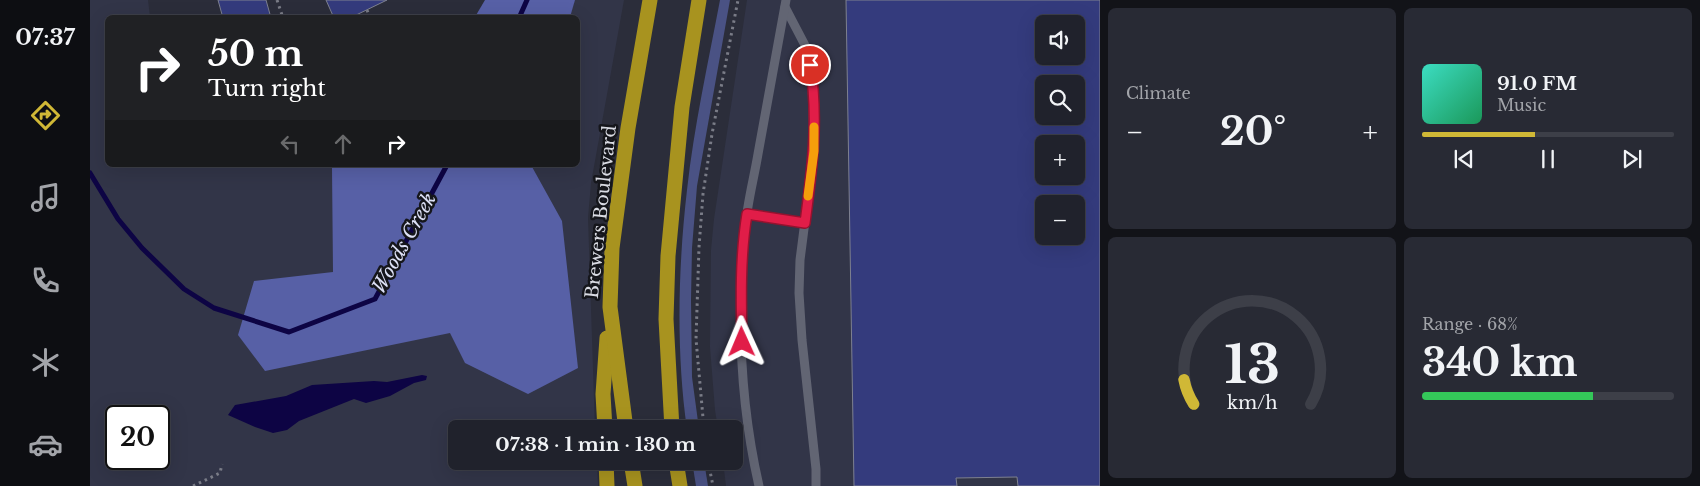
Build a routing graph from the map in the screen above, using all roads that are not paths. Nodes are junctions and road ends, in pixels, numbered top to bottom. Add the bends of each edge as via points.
1 (650, 0) edge
2 (699, 0) edge
3 (785, 3) edge
4 (747, 214) junction
5 (805, 223) junction
6 (610, 307) junction
7 (604, 420) edge
8 (625, 420) edge
9 (672, 420) edge
10 (606, 470) edge
11 (632, 470) edge
12 (677, 470) edge
13 (607, 486) edge
14 (635, 486) edge
15 (680, 486) edge
16 (759, 486) edge
17 (816, 486) edge

1 - 6 highway, Brewers Boulevard via 617,203
2 - 9 highway via 682,107 668,256 666,318
3 - 4 lane
3 - 5 lane via 808,51 812,79 814,151
4 - 5 lane
4 - 16 lane via 741,311 744,388
5 - 17 lane via 798,293
6 - 7 highway via 603,394
6 - 8 highway, Brewers Boulevard
10 - 13 highway
11 - 14 highway
12 - 15 highway

